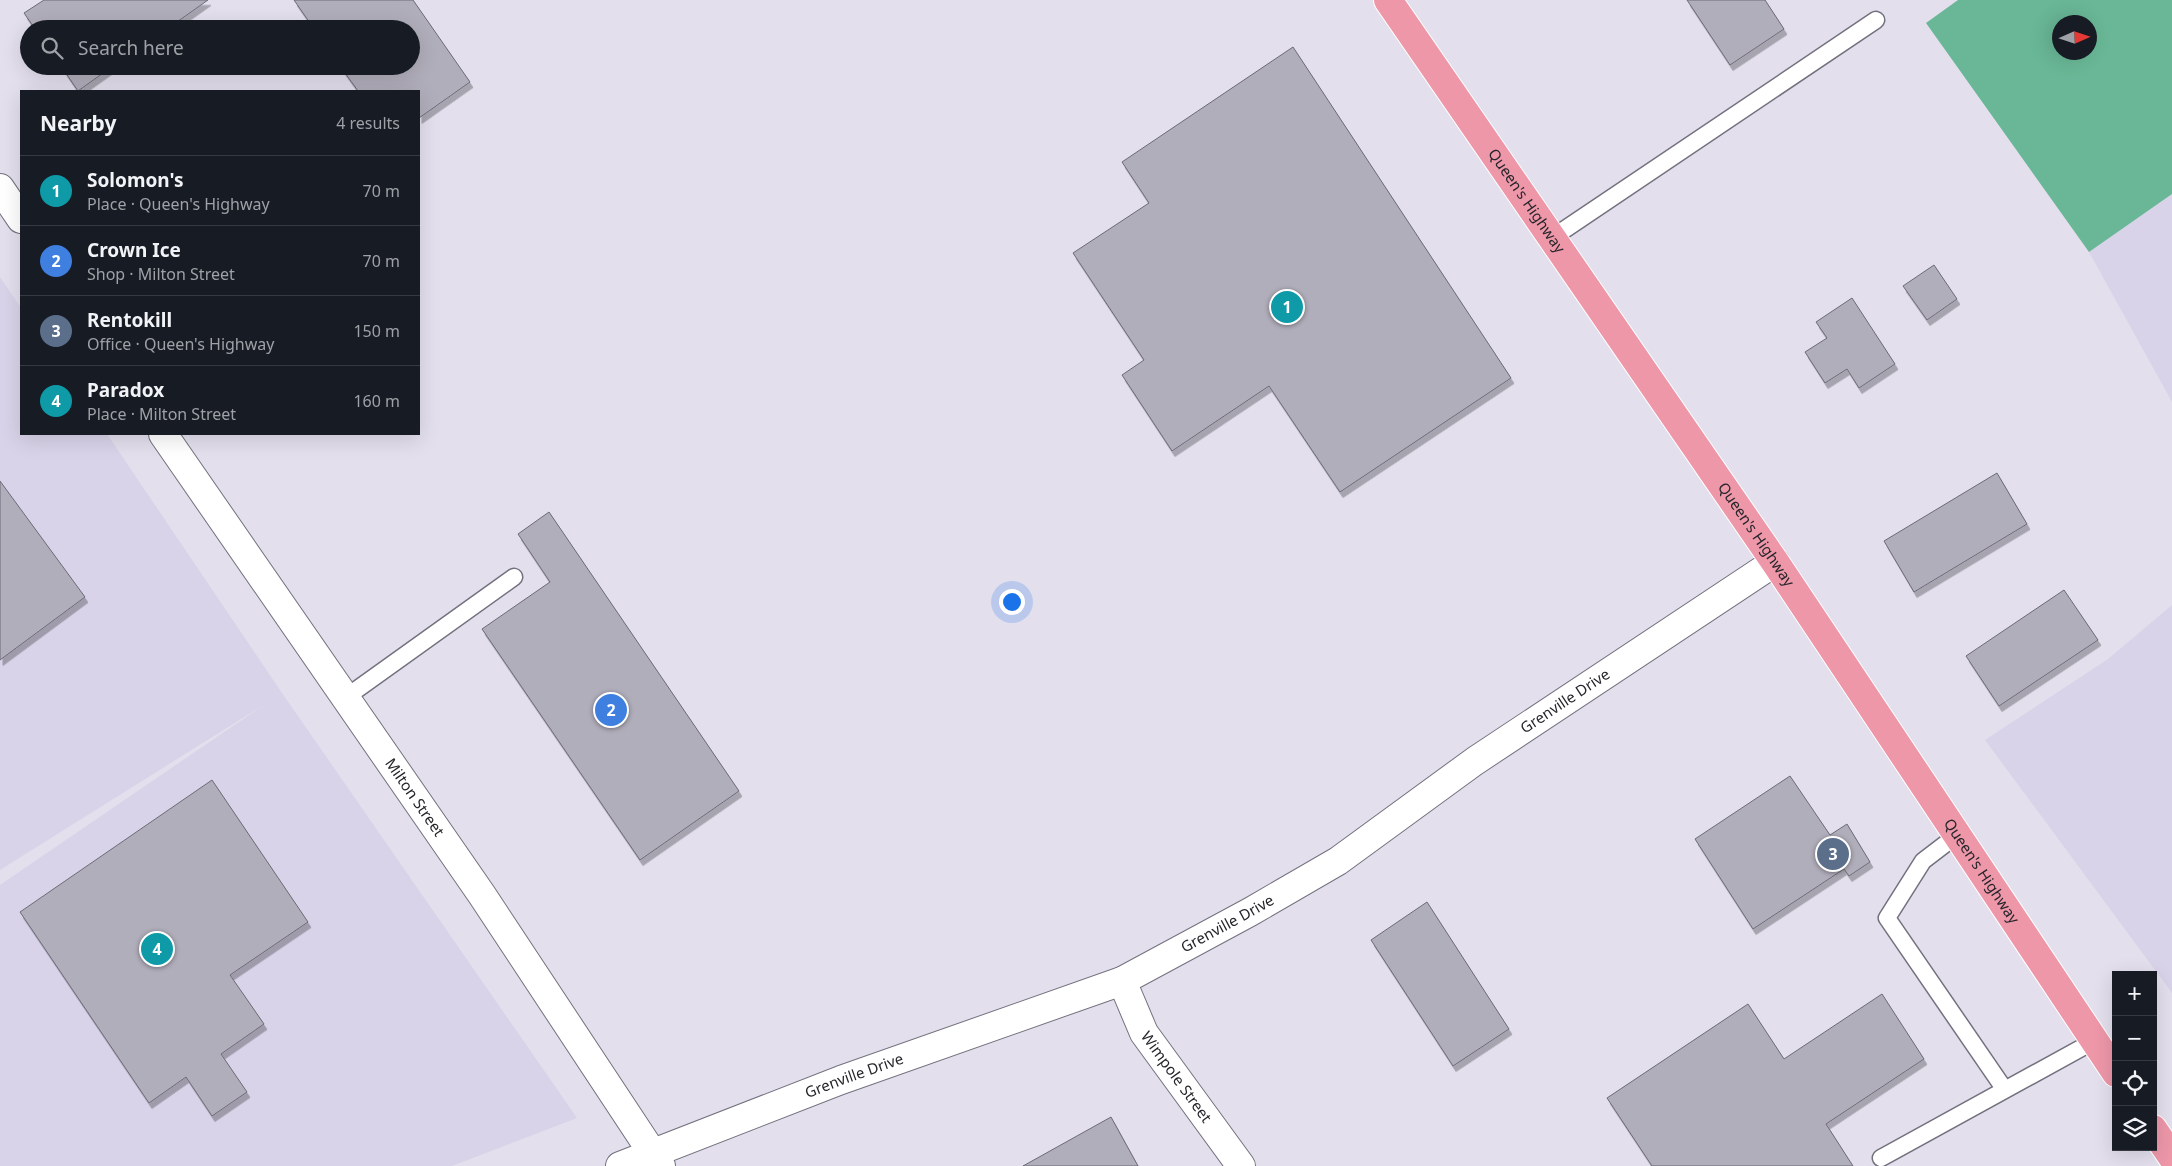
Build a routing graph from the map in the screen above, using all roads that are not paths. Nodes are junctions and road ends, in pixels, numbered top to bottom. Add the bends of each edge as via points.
1 (1388, 0) edge
2 (1876, 20) dead end
3 (0, 188) edge
4 (20, 218) edge
5 (1552, 238) junction
6 (164, 435) edge
7 (1775, 562) junction
8 (514, 577) dead end
9 (345, 698) junction
10 (1957, 835) junction
11 (1122, 981) junction
12 (2094, 1041) junction
13 (2112, 1067) edge
14 (2005, 1090) junction
15 (2157, 1135) edge
16 (1881, 1158) dead end
17 (2172, 1158) edge
18 (657, 1160) edge
19 (620, 1166) edge
20 (1241, 1166) edge

1 - 5 main road, Queen's Highway
2 - 5 lane
3 - 4 street
5 - 7 main road, Queen's Highway
6 - 9 street, Milton Street
7 - 10 main road, Queen's Highway
7 - 11 street, Grenville Drive via 1475,761 1338,861
8 - 9 lane
9 - 18 street, Milton Street via 482,895
10 - 12 main road, Queen's Highway
10 - 14 lane via 1923,861 1887,918
11 - 18 street, Grenville Drive via 841,1080
11 - 20 street, Wimpole Street via 1144,1033
12 - 13 main road, Queen's Highway
12 - 14 lane
14 - 16 lane
15 - 17 main road
18 - 19 street, Grenville Drive

